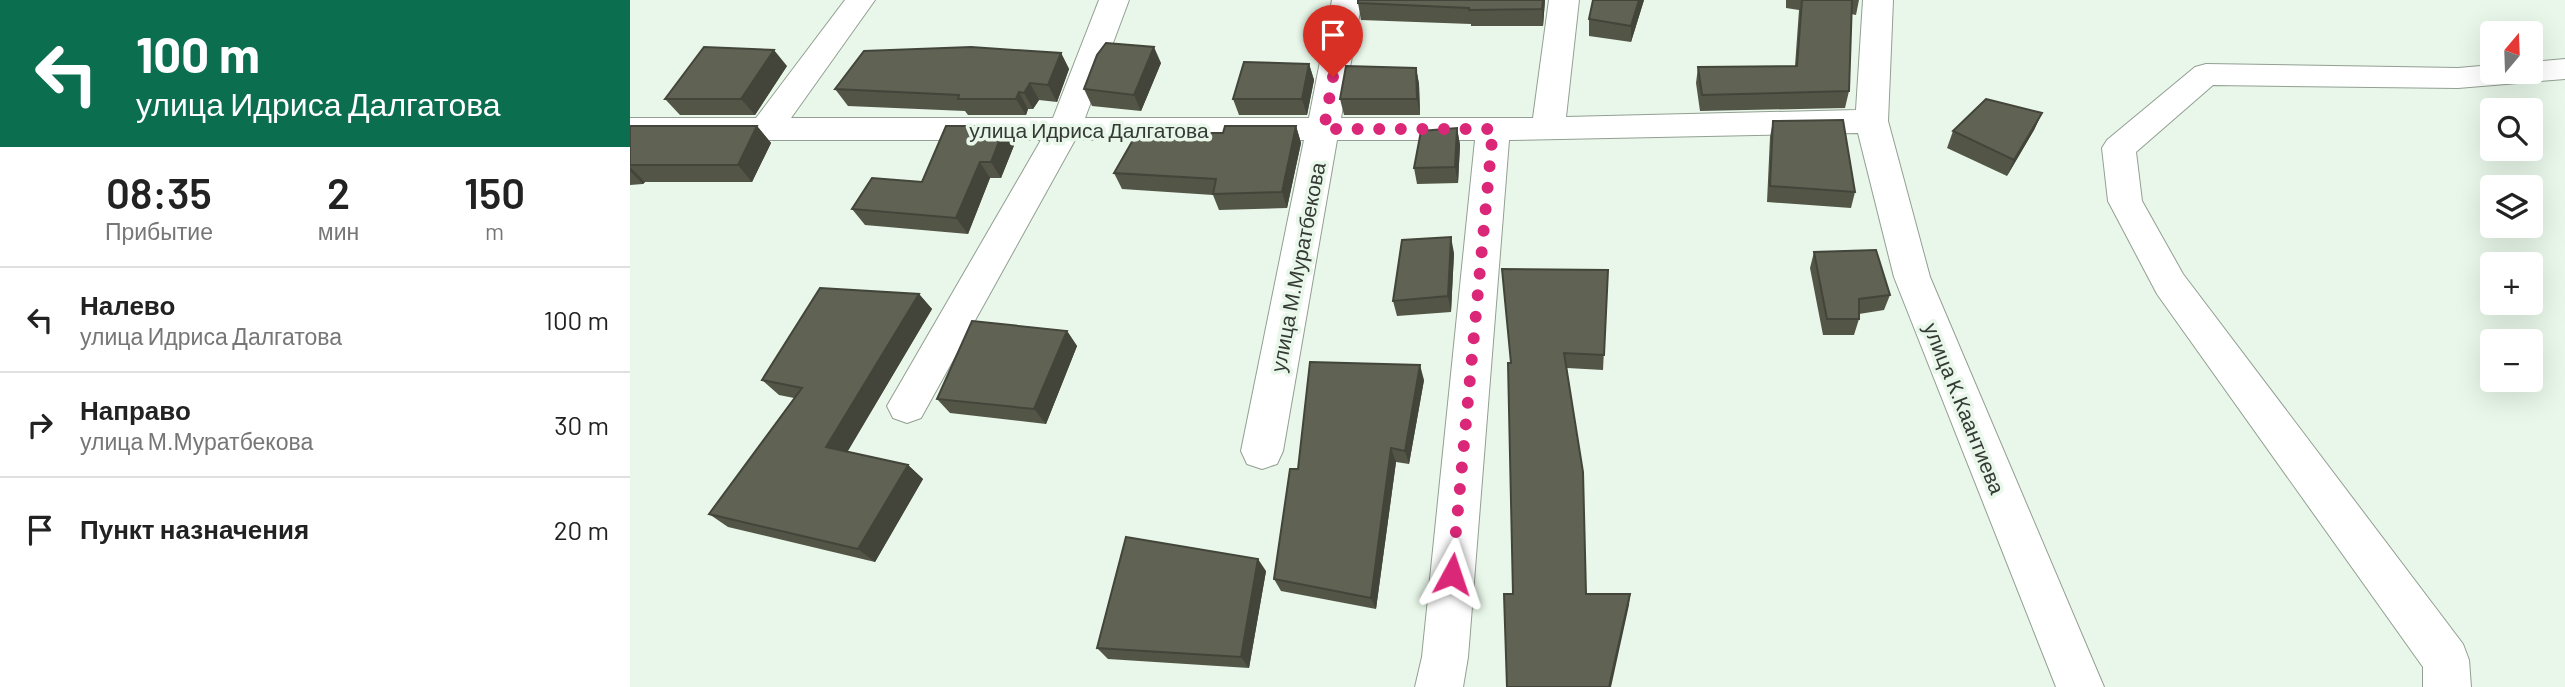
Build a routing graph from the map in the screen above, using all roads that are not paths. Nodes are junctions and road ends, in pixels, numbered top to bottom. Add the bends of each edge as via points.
1 (860, 0) edge
2 (1114, 0) edge
3 (1347, 0) edge
4 (1564, 0) edge
5 (1878, 0) edge
6 (2565, 69) edge
7 (1872, 121) junction
8 (1065, 128) junction
9 (630, 129) edge
10 (765, 129) junction
11 (1324, 129) junction
12 (1493, 129) junction
13 (1548, 129) junction
14 (907, 406) dead end
15 (1262, 451) dead end
16 (1439, 687) edge
17 (2080, 687) edge
18 (2447, 687) edge

1 - 10 street
2 - 8 street
3 - 11 street, улица М.Муратбекова
4 - 13 street
5 - 7 street, улица К.Каантиева
6 - 18 street via 2458,78 2206,75 2119,148 2125,201 2170,284 2446,660
7 - 13 street, улица Идриса Далгатова
7 - 17 street, улица К.Каантиева via 1912,277
8 - 10 street, улица Идриса Далгатова
8 - 11 street, улица Идриса Далгатова
8 - 14 street
9 - 10 street, улица Идриса Далгатова
11 - 12 street, улица Идриса Далгатова
11 - 15 street, улица М.Муратбекова
12 - 13 street, улица Идриса Далгатова
12 - 16 street

